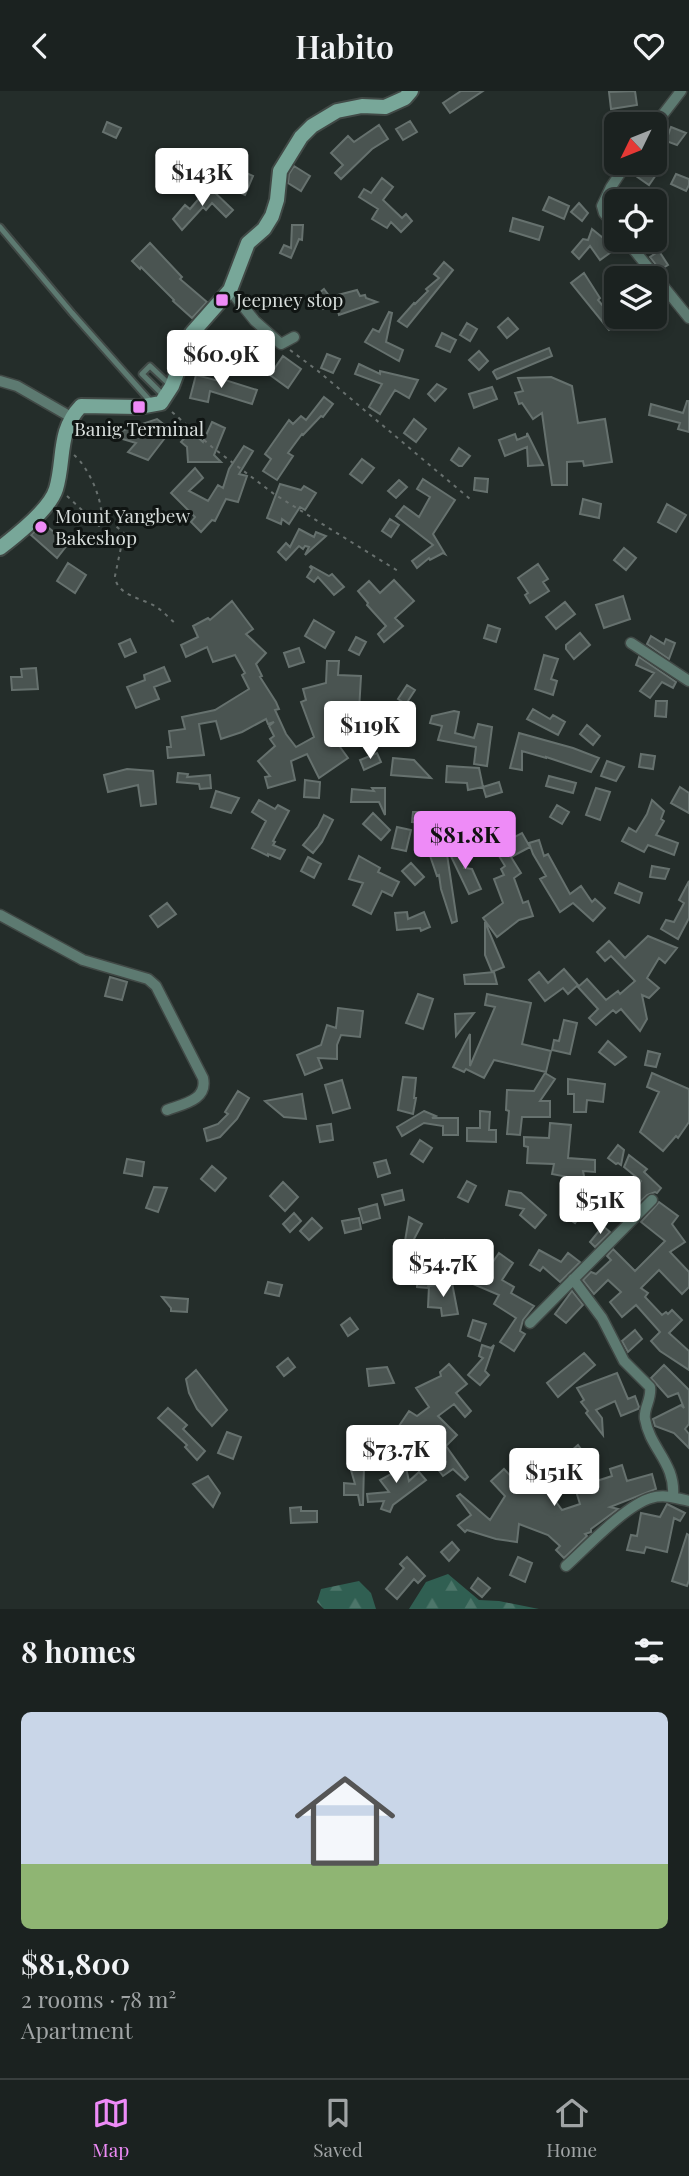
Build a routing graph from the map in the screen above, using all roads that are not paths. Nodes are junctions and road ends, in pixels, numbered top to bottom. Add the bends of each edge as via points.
1 (411, 91) edge
2 (681, 91) edge
3 (665, 112) edge
4 (0, 227) edge
5 (636, 252) edge
6 (230, 290) junction
7 (689, 318) edge
8 (293, 337) dead end
9 (0, 381) edge
10 (163, 398) junction
11 (71, 417) junction
12 (0, 548) edge
13 (631, 643) dead end
14 (689, 681) edge
15 (0, 915) edge
16 (167, 1110) dead end
17 (652, 1200) dead end
18 (573, 1279) junction
19 (530, 1323) dead end
20 (673, 1497) junction
21 (689, 1501) edge
22 (566, 1566) dead end

1 - 6 main road via 385,107 337,111 301,137 280,171 272,216 248,243
2 - 3 street
4 - 10 lane via 72,313
5 - 7 street
6 - 8 street via 281,344
6 - 10 main road via 192,333
9 - 11 street
10 - 10 lane via 150,366 142,374
10 - 11 main road via 139,407 81,406
11 - 12 main road via 49,503
13 - 14 street
15 - 16 street via 83,961 148,979 156,986 205,1087 194,1099
17 - 18 street
18 - 19 street
18 - 20 street via 602,1318 624,1361 650,1387 645,1418 669,1467
20 - 21 street
20 - 22 street via 653,1497 641,1503

